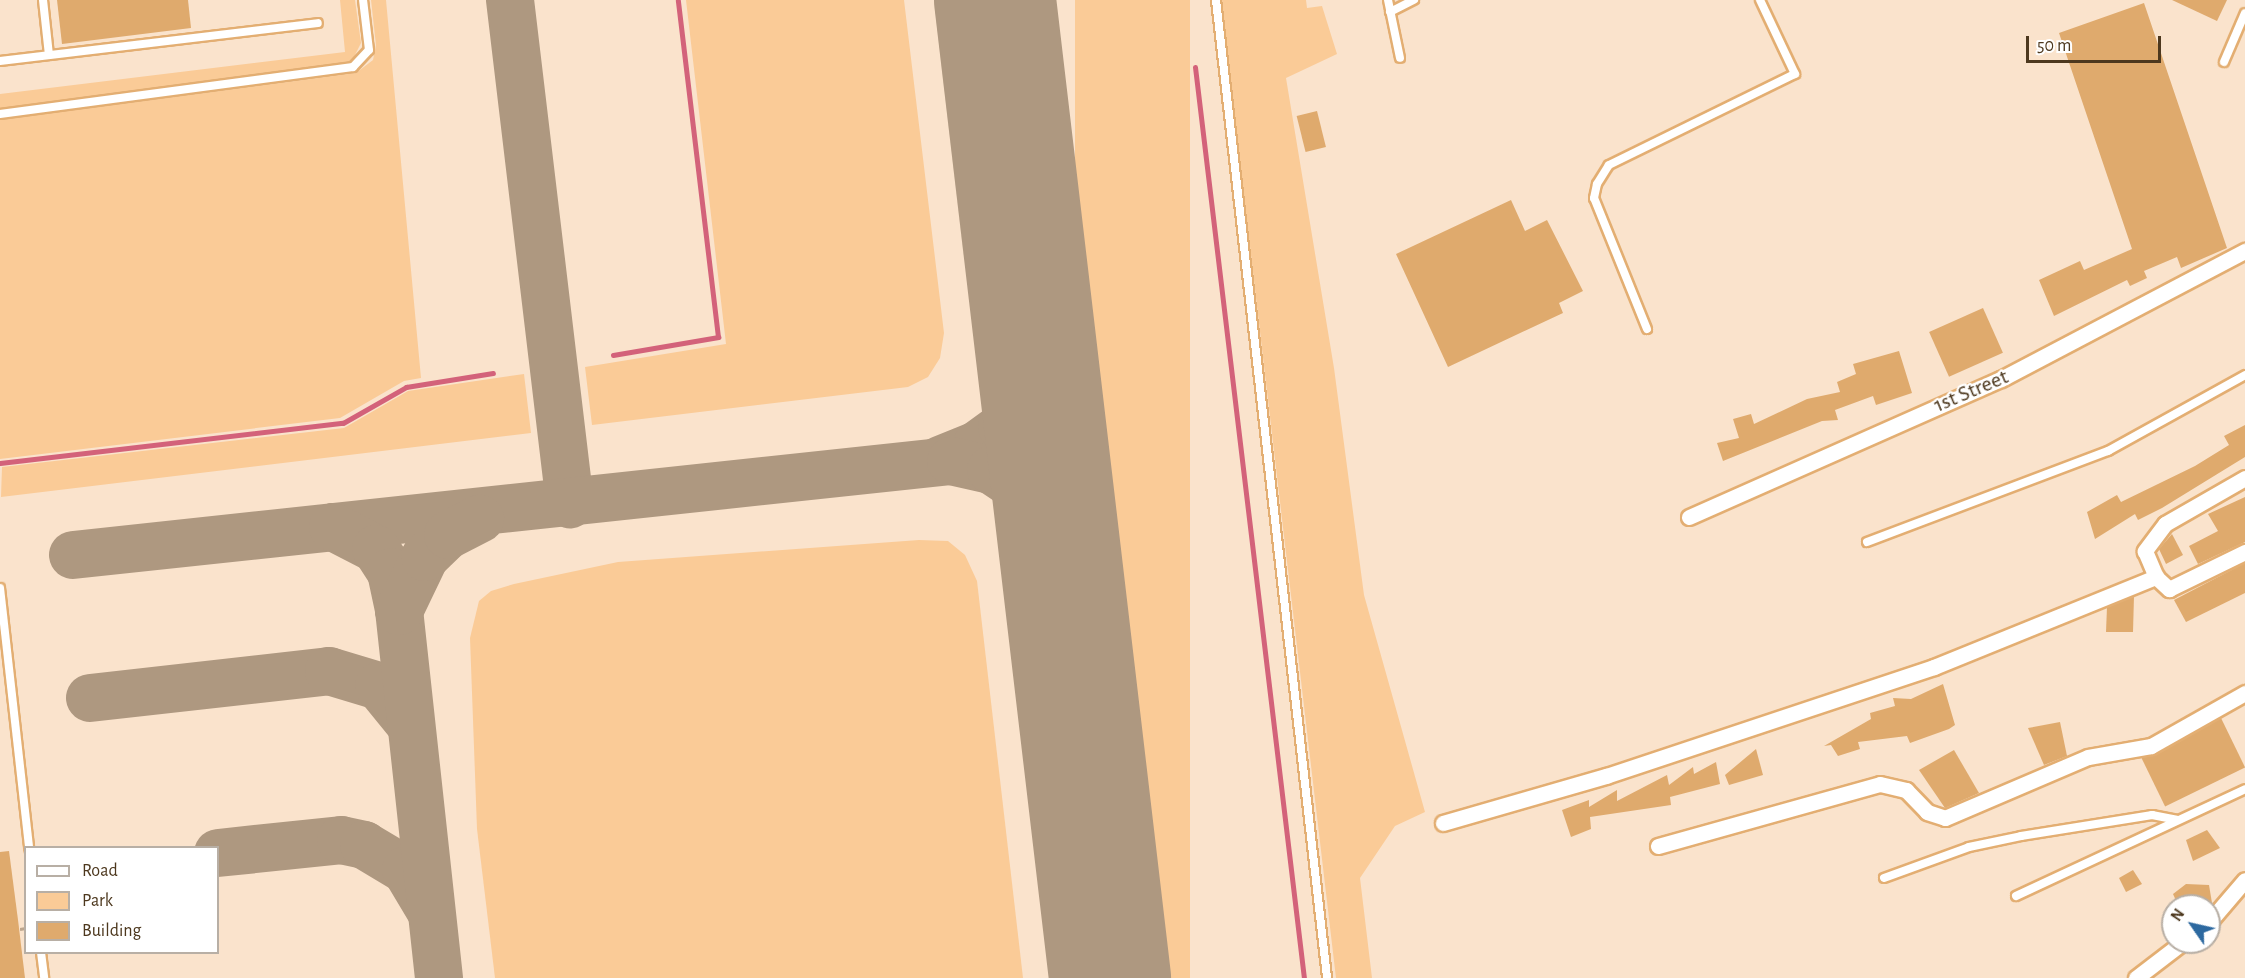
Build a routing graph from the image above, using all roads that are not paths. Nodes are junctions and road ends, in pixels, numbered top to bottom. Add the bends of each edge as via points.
1 (43, 0) edge
2 (363, 0) edge
3 (1216, 0) edge
4 (1388, 0) edge
5 (1414, 0) edge
6 (1760, 0) edge
7 (1390, 12) junction
8 (2245, 13) edge
9 (318, 24) dead end
10 (49, 55) junction
11 (1400, 58) dead end
12 (0, 61) edge
13 (2224, 62) dead end
14 (0, 114) edge
15 (2245, 251) edge
16 (1647, 328) dead end
17 (2245, 375) edge
18 (2245, 478) edge
19 (1689, 517) dead end
20 (1867, 542) dead end
21 (2245, 552) edge
22 (2156, 577) junction
23 (0, 588) edge
24 (2245, 693) edge
25 (2245, 789) edge
26 (2177, 820) junction
27 (1443, 823) dead end
28 (29, 846) edge
29 (1658, 846) dead end
30 (1884, 878) dead end
31 (2245, 880) edge
32 (2016, 896) dead end
33 (2221, 908) edge
34 (41, 954) edge
35 (2167, 954) edge
36 (44, 978) edge
37 (1327, 978) edge
38 (2136, 978) edge

1 - 10 lane
2 - 14 lane via 369,50 353,67
3 - 37 lane
4 - 7 lane
5 - 7 lane
6 - 16 lane via 1795,74 1609,165 1597,184 1594,198
7 - 11 lane
8 - 13 lane
9 - 10 lane
10 - 12 lane
15 - 19 street, 1st Street via 2020,369
17 - 20 lane via 2108,451
18 - 22 street via 2164,525 2145,551
21 - 22 street via 2178,588 2169,589
22 - 27 street via 1934,667 1606,776
23 - 28 lane
24 - 29 street via 2151,746 2088,757 1945,818 1927,812 1906,790 1880,784
25 - 26 lane
26 - 30 lane via 2152,815 2021,836 1969,847
26 - 32 lane
31 - 33 street
34 - 36 lane
35 - 38 street

